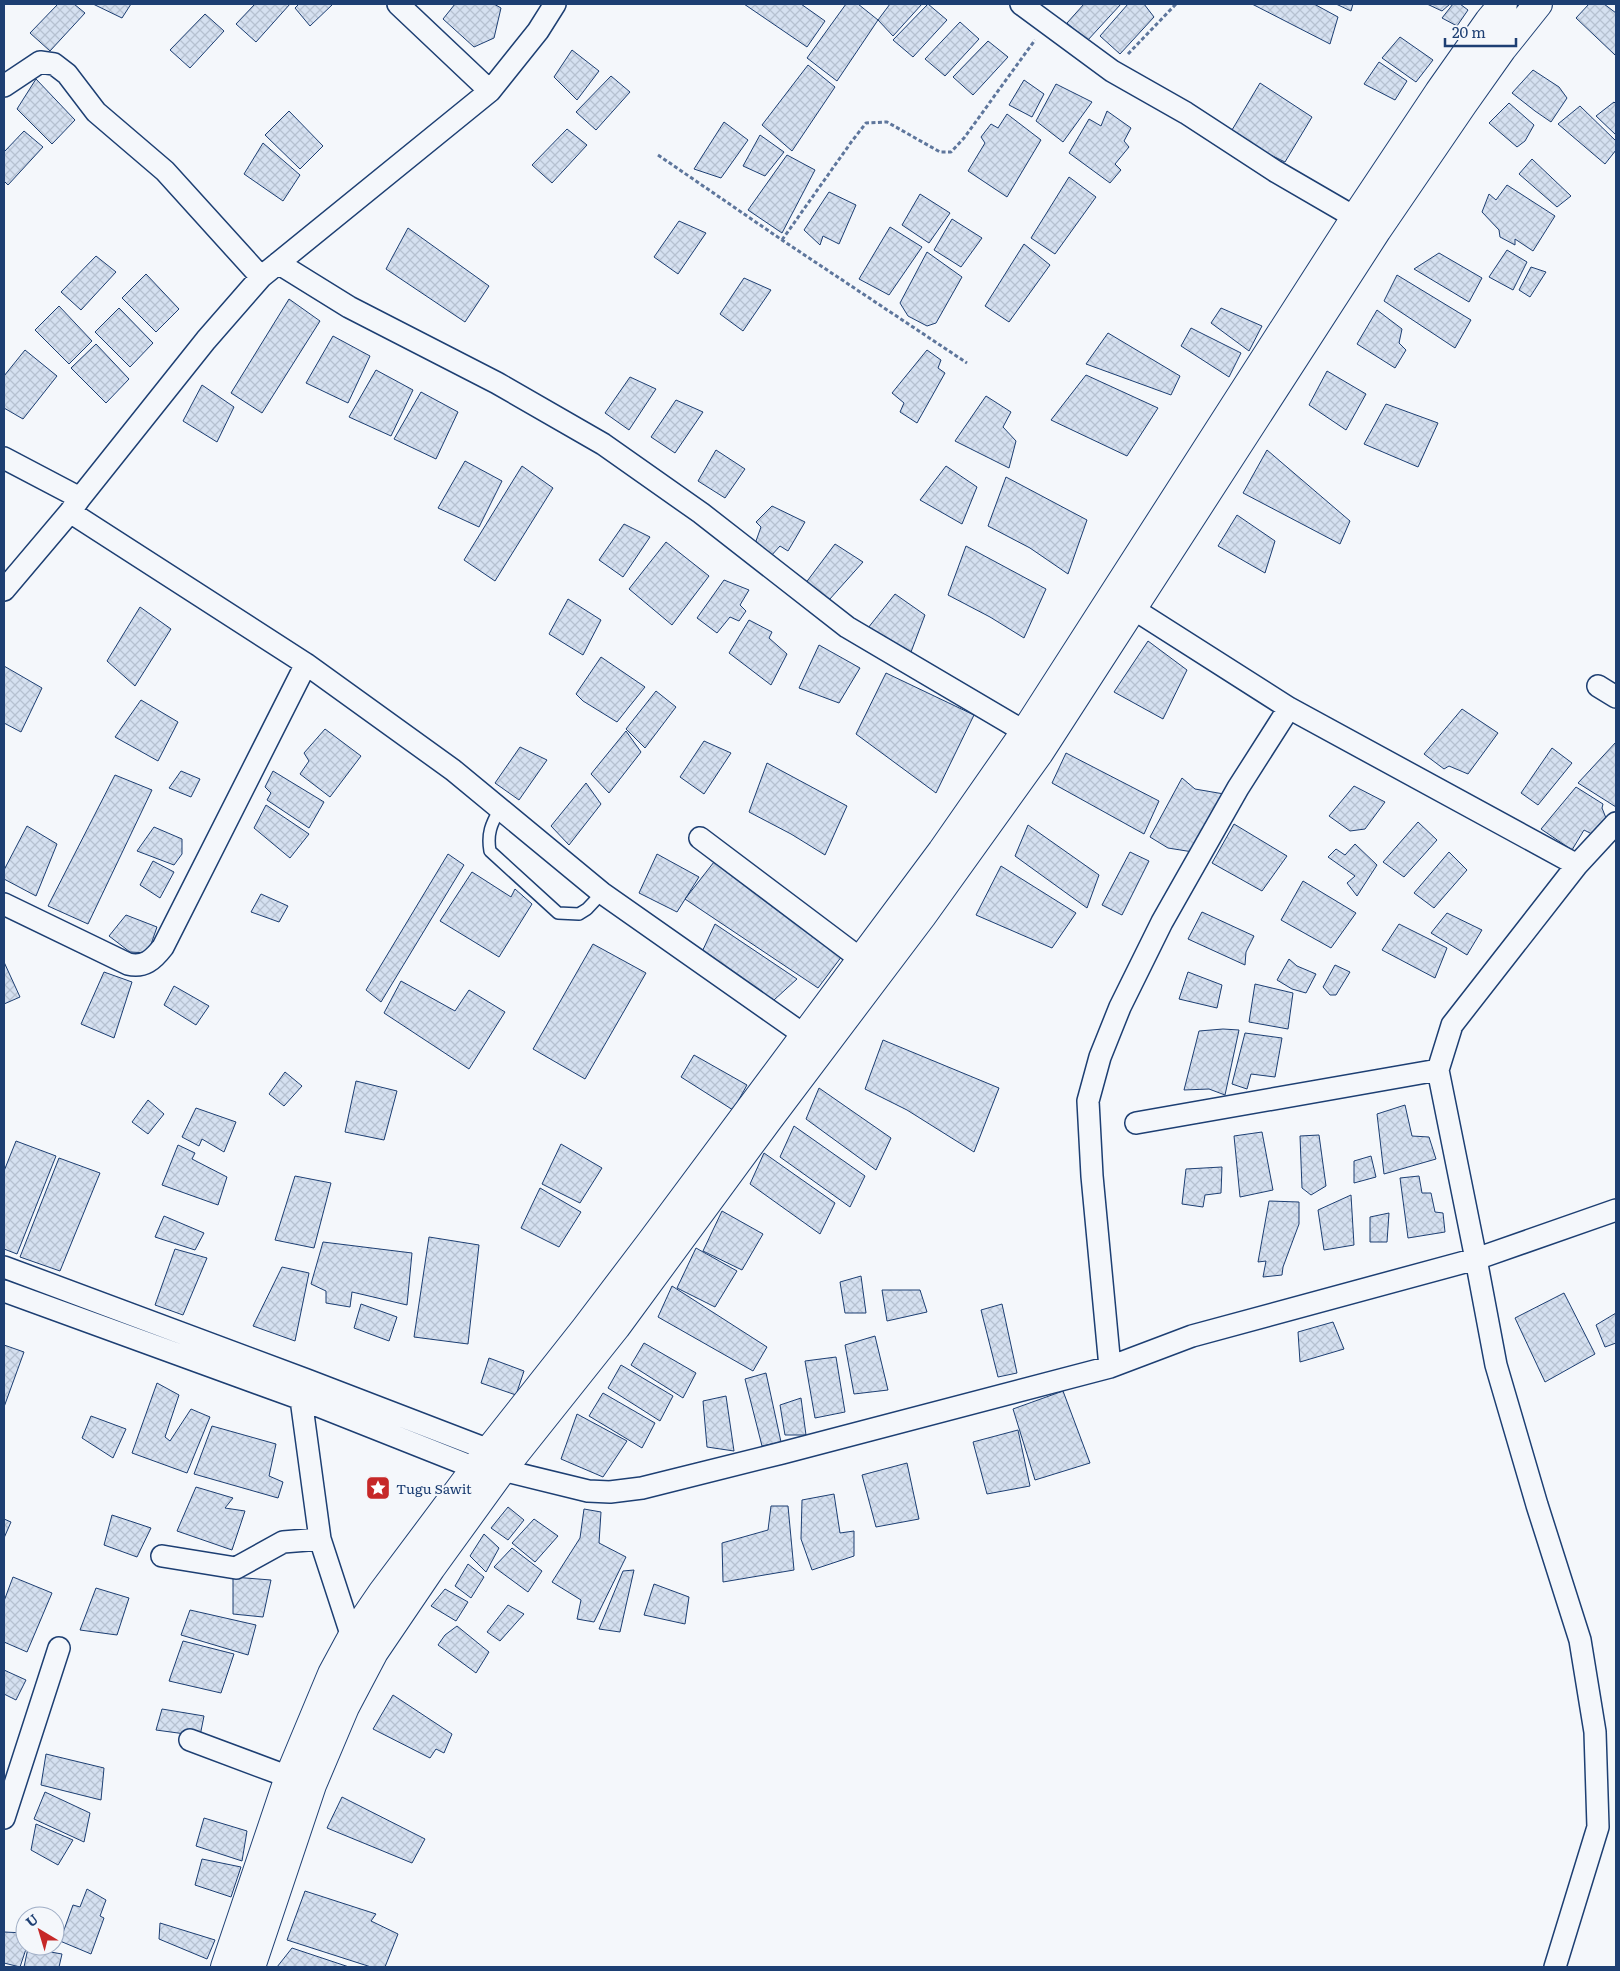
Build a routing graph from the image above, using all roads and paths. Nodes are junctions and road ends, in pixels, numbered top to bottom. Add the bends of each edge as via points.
1 (398, 4) edge
2 (555, 4) edge
3 (1021, 4) edge
4 (1176, 4) edge
5 (1503, 4) edge
6 (1538, 4) edge
7 (1048, 22) junction
8 (1112, 70) junction
9 (5, 83) edge
10 (490, 91) junction
11 (658, 155) dead end
12 (1366, 224) junction
13 (782, 240) junction
14 (278, 263) junction
15 (261, 278) junction
16 (967, 363) dead end
17 (4, 458) edge
18 (75, 505) junction
19 (4, 590) edge
20 (1132, 608) junction
21 (306, 664) junction
22 (1598, 686) dead end
23 (1616, 697) edge
24 (1289, 708) junction
25 (1026, 732) junction
26 (500, 809) junction
27 (1616, 824) edge
28 (700, 838) dead end
29 (1578, 865) junction
30 (602, 893) junction
31 (4, 904) edge
32 (862, 960) junction
33 (814, 1042) junction
34 (1438, 1070) junction
35 (1136, 1123) dead end
36 (1616, 1210) edge
37 (1476, 1258) junction
38 (4, 1267) edge
39 (4, 1291) edge
40 (1110, 1366) junction
41 (304, 1390) junction
42 (489, 1463) junction
43 (320, 1539) junction
44 (162, 1556) dead end
45 (352, 1638) junction
46 (59, 1648) dead end
47 (190, 1740) dead end
48 (289, 1777) junction
49 (4, 1818) edge
50 (226, 1967) edge
51 (251, 1967) edge
52 (1555, 1967) edge

1 - 10 street
2 - 10 street via 538,31
3 - 7 street
4 - 8 path
5 - 12 highway via 1439,92
6 - 12 highway via 1463,104
7 - 8 street
7 - 13 path via 951,152 940,152 887,122 866,123
8 - 12 street
9 - 15 street via 40,62 54,64 67,74 96,112 165,171
10 - 14 street
11 - 13 path
12 - 20 highway
12 - 25 highway
13 - 16 path
14 - 15 street
14 - 25 street via 349,307 497,383 603,444 701,513 847,627
15 - 18 street via 206,340
17 - 18 street
18 - 19 street
18 - 21 street
20 - 24 street
20 - 33 highway via 1039,753 922,916
21 - 26 street via 453,770
21 - 31 street via 163,947 150,961 136,966 128,964
22 - 23 street
24 - 29 street
24 - 40 street via 1238,788 1162,922 1120,1007 1100,1057 1088,1101
25 - 32 highway
26 - 30 street
26 - 30 lane via 490,827 490,852 558,913 579,914
27 - 29 street
28 - 32 street
29 - 34 street via 1452,1024
30 - 33 street
32 - 33 highway
33 - 42 highway via 585,1328
34 - 35 street
34 - 37 street
36 - 37 street
37 - 40 street via 1192,1336
37 - 52 street via 1496,1365 1580,1640 1595,1732 1598,1827
38 - 41 street
39 - 41 street
40 - 42 street via 642,1488 588,1492
41 - 42 street
41 - 43 street
42 - 45 highway via 382,1593
42 - 51 highway via 374,1652 345,1707 312,1785
43 - 44 street via 283,1542 236,1568
43 - 45 street
45 - 48 highway via 332,1674
46 - 49 street
47 - 48 street
48 - 50 highway

